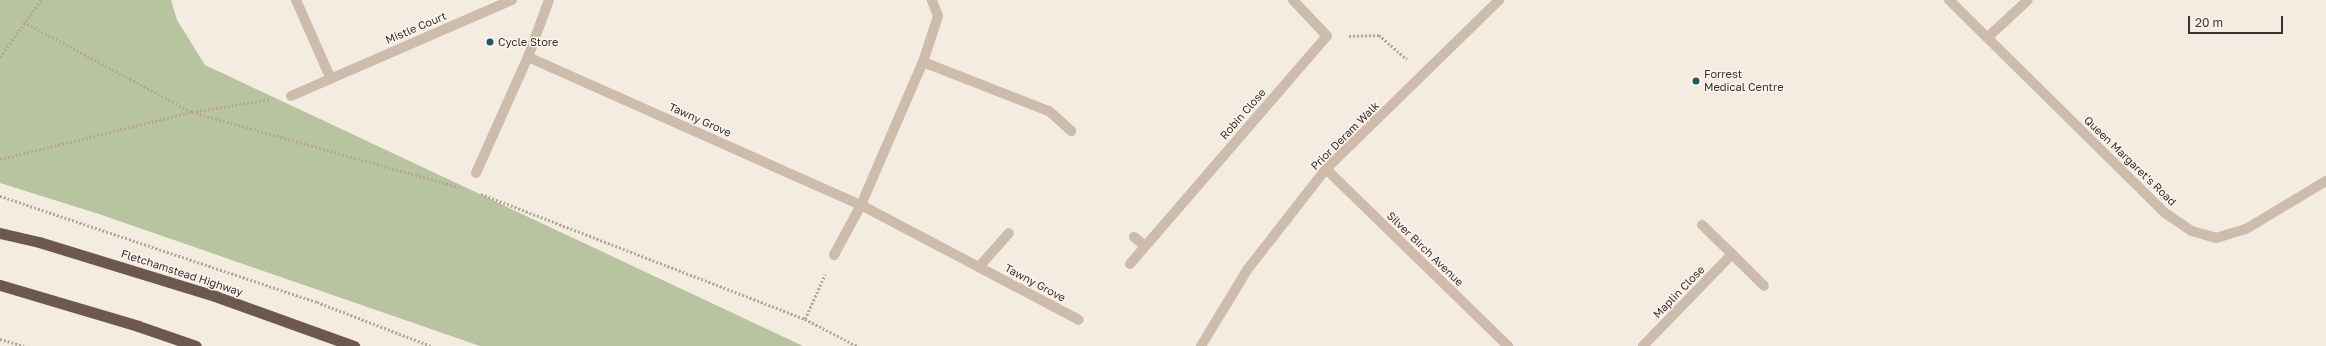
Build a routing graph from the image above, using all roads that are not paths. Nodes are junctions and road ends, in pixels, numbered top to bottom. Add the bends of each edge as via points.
1 (296, 0) edge
2 (512, 0) edge
3 (549, 0) edge
4 (932, 0) edge
5 (1293, 0) edge
6 (1499, 0) edge
7 (1948, 0) edge
8 (2028, 0) edge
9 (1988, 37) junction
10 (528, 57) junction
11 (924, 62) junction
12 (330, 77) junction
13 (290, 96) road end
14 (1071, 131) dead end
15 (1326, 170) junction
16 (476, 173) dead end
17 (2326, 181) edge
18 (861, 205) junction
19 (1702, 225) dead end
20 (0, 233) edge
21 (1009, 233) dead end
22 (1134, 237) dead end
23 (1145, 246) junction
24 (1732, 254) junction
25 (834, 255) road end
26 (1130, 264) dead end
27 (979, 267) junction
28 (0, 285) edge
29 (1764, 286) dead end
30 (1079, 320) dead end
31 (196, 346) edge
32 (354, 346) edge
33 (1201, 346) edge
34 (1508, 346) edge
35 (1642, 346) edge

1 - 12 street
2 - 12 street, Mistle Court
3 - 10 street
4 - 11 street via 938,16
5 - 23 street, Robin Close via 1327,36
6 - 15 street, Prior Deram Walk
7 - 9 street, Queen Margaret's Road
8 - 9 street
9 - 17 street, Queen Margaret's Road via 2165,213 2192,231 2216,238 2246,228
10 - 16 street
10 - 18 street, Tawny Grove
11 - 14 street via 1049,111
11 - 18 street
12 - 13 street, Mistle Court
15 - 33 street, Prior Deram Walk via 1247,270
15 - 34 street, Silver Birch Avenue
18 - 25 street
18 - 27 street, Tawny Grove
19 - 24 street
20 - 32 highway, Fletchamstead Highway via 39,242 215,296
21 - 27 street
22 - 23 street
23 - 26 street, Robin Close
24 - 29 street
24 - 35 street, Maplin Close
27 - 30 street, Tawny Grove
28 - 31 highway

